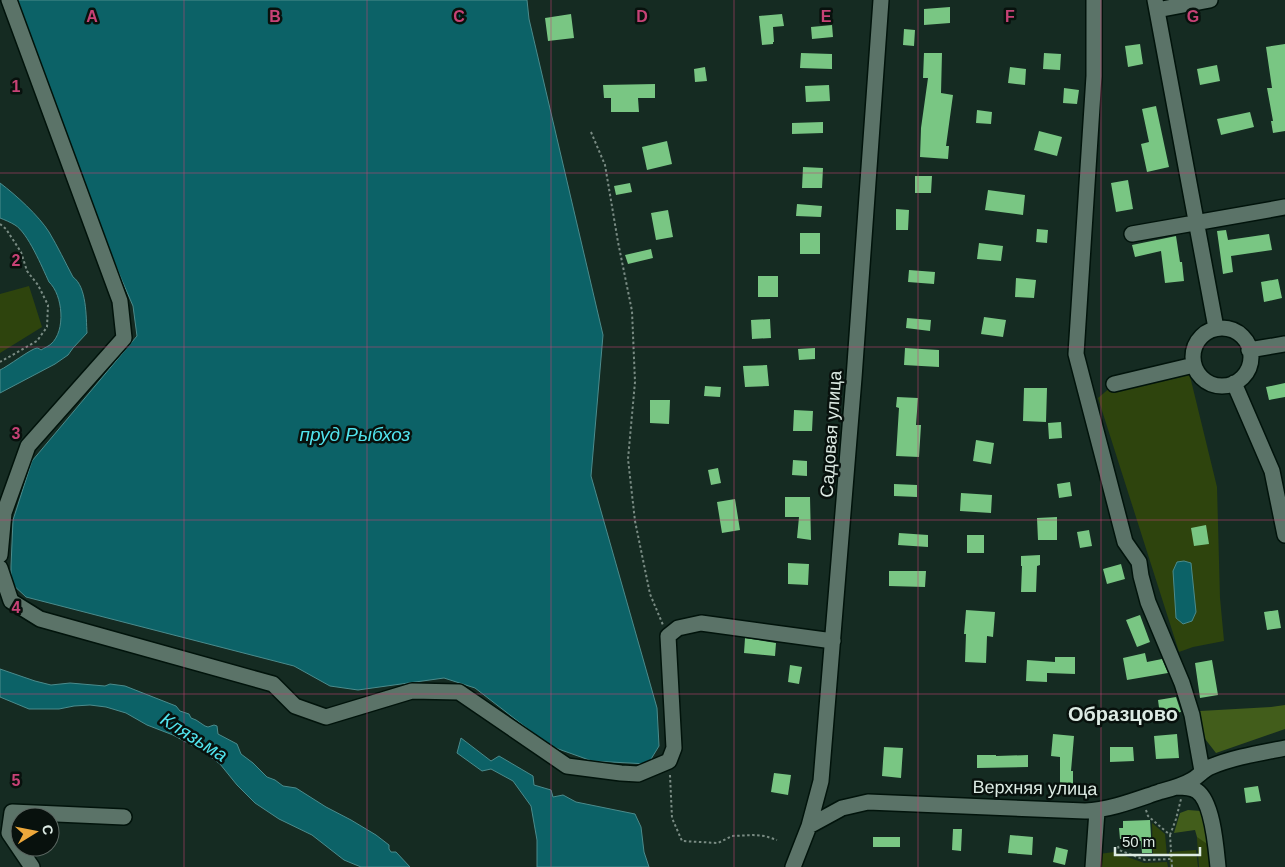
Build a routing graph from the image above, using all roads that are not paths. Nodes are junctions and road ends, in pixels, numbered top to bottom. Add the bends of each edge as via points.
1 (9, 0) edge
2 (881, 0) edge
3 (1094, 0) edge
4 (1210, 0) edge
5 (1156, 5) edge
6 (1285, 207) edge
7 (1196, 223) junction
8 (1132, 234) dead end
9 (1216, 328) junction
10 (1285, 344) edge
11 (1249, 350) junction
12 (1194, 365) junction
13 (1234, 383) junction
14 (1114, 384) dead end
15 (1279, 470) edge
16 (1285, 535) edge
17 (0, 555) edge
18 (0, 568) edge
19 (834, 641) junction
20 (1285, 748) edge
21 (1202, 771) junction
22 (1178, 787) junction
23 (1096, 811) junction
24 (124, 817) dead end
25 (809, 826) junction
26 (32, 867) edge
27 (793, 867) edge
28 (1093, 867) edge
29 (1218, 867) edge

1 - 17 street via 120,301 124,338 28,446 4,513
2 - 19 street, Садовая улица
3 - 21 street via 1094,76 1076,354 1124,542 1139,562 1148,602 1182,683 1192,715
4 - 5 street
5 - 7 street
6 - 7 street
7 - 8 street
7 - 9 street
9 - 11 street via 1238,332 1246,340
9 - 12 street via 1197,342 1193,353
10 - 11 street
11 - 13 street via 1248,370
12 - 13 street via 1200,376 1210,383 1222,386
12 - 14 street
13 - 15 street
15 - 16 street
18 - 19 street via 11,601 40,619 273,684 296,706 326,718 412,690 459,692 567,766 621,773 638,774 669,760 674,748 668,636 678,628 701,623
19 - 25 street, Садовая улица via 821,781
20 - 21 street, Верхняя улица
21 - 22 street, Верхняя улица
22 - 23 street, Верхняя улица
22 - 29 street via 1196,790 1205,801 1212,822
23 - 25 street, Верхняя улица via 868,802 842,808
23 - 28 street
24 - 26 street via 12,812 9,833
25 - 27 street, Садовая улица

